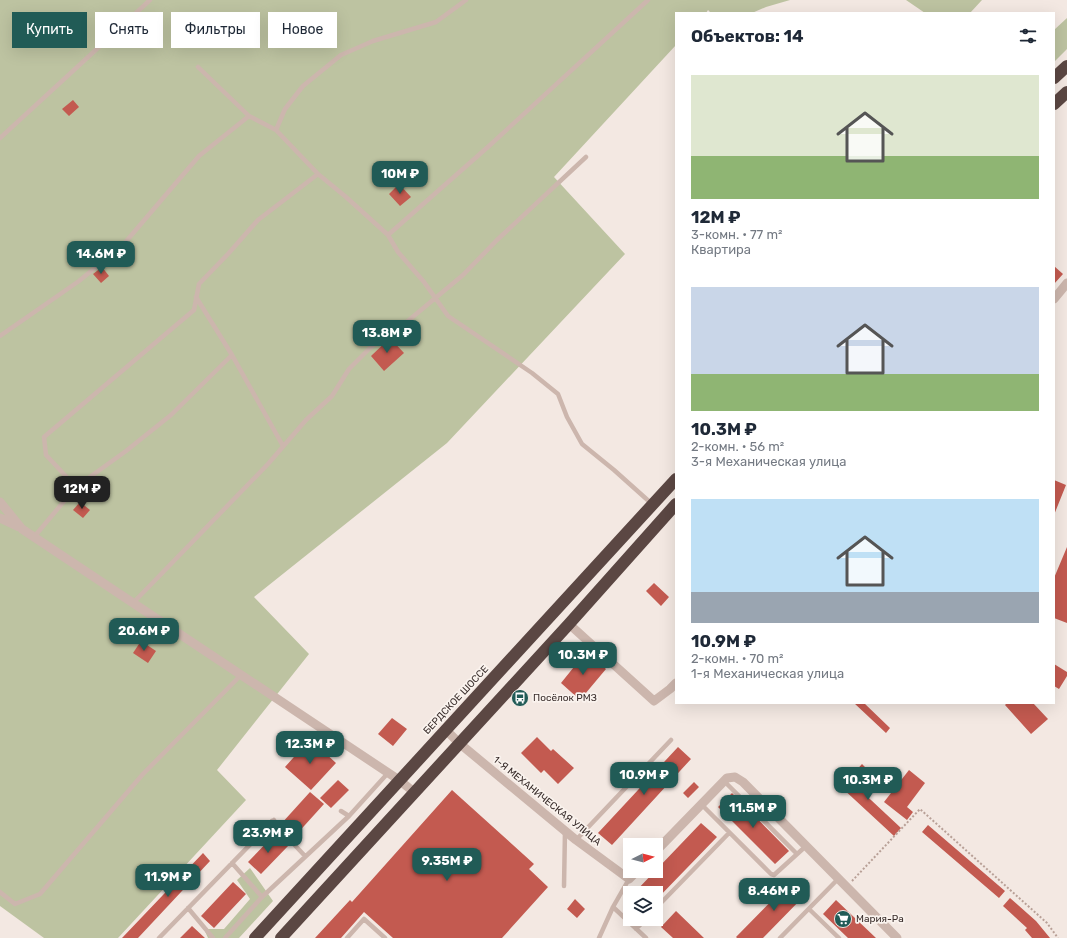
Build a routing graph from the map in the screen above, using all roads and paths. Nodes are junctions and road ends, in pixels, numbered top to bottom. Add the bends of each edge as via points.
1 (150, 0) edge
2 (466, 0) edge
3 (648, 0) edge
4 (1067, 66) edge
5 (198, 67) dead end
6 (1055, 77) edge
7 (1067, 92) edge
8 (1055, 103) edge
9 (249, 116) junction
10 (276, 130) junction
11 (0, 138) edge
12 (586, 157) dead end
13 (318, 174) junction
14 (388, 235) junction
15 (1067, 283) edge
16 (196, 297) junction
17 (435, 298) junction
18 (1055, 298) edge
19 (0, 336) edge
20 (232, 355) junction
21 (283, 446) junction
22 (675, 480) edge
23 (76, 487) junction
24 (0, 502) edge
25 (653, 505) junction
26 (675, 505) edge
27 (0, 518) edge
28 (22, 529) junction
29 (34, 537) junction
30 (133, 603) junction
31 (569, 624) junction
32 (241, 675) junction
33 (675, 684) edge
34 (445, 729) junction
35 (671, 740) dead end
36 (459, 743) junction
37 (388, 773) junction
38 (399, 780) junction
39 (724, 781) junction
40 (414, 792) junction
41 (701, 804) junction
42 (341, 811) dead end
43 (349, 816) junction
44 (565, 831) junction
45 (730, 832) junction
46 (576, 840) junction
47 (663, 844) edge
48 (806, 846) junction
49 (798, 854) junction
50 (305, 856) junction
51 (232, 863) junction
52 (629, 879) joint
53 (838, 879) junction
54 (564, 886) dead end
55 (847, 887) junction
56 (0, 892) edge
57 (262, 897) junction
58 (663, 901) edge
59 (613, 907) junction
60 (188, 908) junction
61 (809, 909) junction
62 (639, 926) edge
63 (636, 929) junction
64 (159, 938) edge
65 (214, 938) edge
66 (225, 938) edge
67 (255, 938) edge
68 (281, 938) edge
69 (346, 938) edge
70 (385, 938) edge
71 (599, 938) edge
72 (646, 938) edge
73 (780, 938) edge
74 (839, 938) edge
75 (897, 938) edge
76 (1058, 938) edge

1 - 11 lane
2 - 10 lane via 436,22 373,41 341,55 303,86 285,109
3 - 14 lane
4 - 6 highway
5 - 9 lane
7 - 8 highway
9 - 10 lane
9 - 19 lane via 199,156 123,245 80,281
10 - 13 lane
12 - 17 lane via 463,275
13 - 14 lane
13 - 16 lane via 258,220 199,284
14 - 17 lane via 398,252
15 - 18 street
16 - 20 lane
16 - 23 lane via 194,310 44,437 46,455
17 - 21 lane via 397,330 371,347 349,369 332,396
17 - 25 lane via 448,316 532,373 558,394 582,444
20 - 21 lane
20 - 23 lane via 171,415
21 - 30 lane via 263,470
22 - 25 highway, БЕРДСКОЕ ШОССЕ
23 - 29 lane
24 - 28 street
25 - 34 highway, БЕРДСКОЕ ШОССЕ
26 - 31 highway
27 - 28 street
28 - 29 street
29 - 30 street
30 - 32 street
31 - 33 street via 654,701
31 - 36 highway
32 - 37 street
32 - 56 lane via 143,774 40,894 15,904
34 - 36 street, 1-Я МЕХАНИЧЕСКАЯ УЛИЦА
34 - 38 highway, БЕРДСКОЕ ШОССЕ
35 - 46 lane
36 - 40 highway
36 - 44 street, 1-Я МЕХАНИЧЕСКАЯ УЛИЦА
37 - 38 street
37 - 43 lane
38 - 40 street
38 - 67 highway, БЕРДСКОЕ ШОССЕ
39 - 41 street
39 - 48 street via 735,777 743,782
39 - 49 lane
40 - 68 highway
41 - 45 lane
41 - 47 street
42 - 43 lane
43 - 50 lane
44 - 46 street, 1-Я МЕХАНИЧЕСКАЯ УЛИЦА
44 - 54 lane
45 - 49 lane via 774,875
45 - 58 lane
46 - 52 street, 1-Я МЕХАНИЧЕСКАЯ УЛИЦА
48 - 49 lane
48 - 53 street
50 - 51 lane via 273,820
50 - 57 lane
51 - 57 lane
51 - 60 lane
52 - 59 lane
53 - 55 street
53 - 61 lane
55 - 75 street
55 - 76 path via 920,808 1047,923
57 - 66 lane
59 - 63 lane
59 - 71 lane
60 - 64 lane
60 - 65 lane
61 - 73 lane
61 - 74 lane
62 - 63 lane
63 - 72 lane
69 - 70 lane via 364,919

